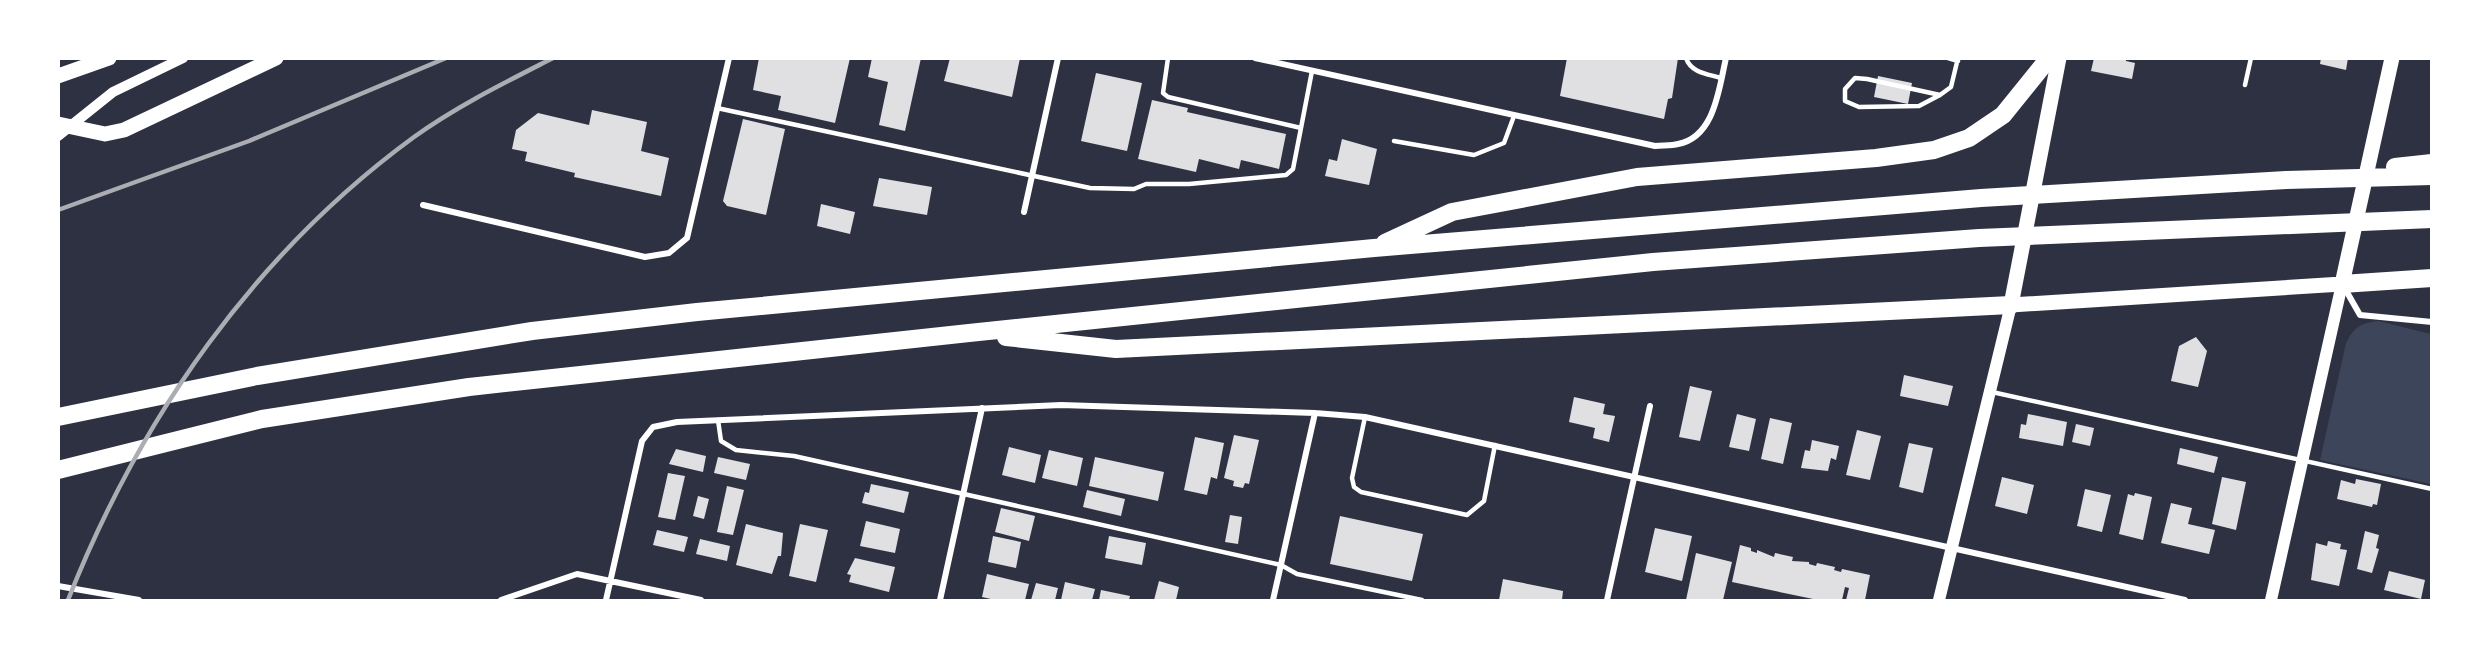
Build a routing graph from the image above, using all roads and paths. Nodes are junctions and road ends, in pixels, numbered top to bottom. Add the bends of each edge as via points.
1 (109, 58) edge
2 (183, 58) edge
3 (276, 58) edge
4 (729, 58) edge
5 (1058, 58) edge
6 (1168, 58) edge
7 (1255, 58) edge
8 (1686, 58) edge
9 (1726, 58) edge
10 (1948, 58) edge
11 (2049, 58) edge
12 (2060, 58) edge
13 (2251, 58) edge
14 (2392, 58) edge
15 (1958, 60) edge
16 (1312, 71) junction
17 (58, 76) edge
18 (1722, 78) junction
19 (2245, 85) dead end
20 (1940, 95) junction
21 (717, 108) junction
22 (1514, 117) junction
23 (58, 124) edge
24 (1301, 128) junction
25 (58, 136) edge
26 (1394, 141) dead end
27 (2432, 163) edge
28 (2432, 176) edge
29 (1032, 177) junction
30 (2286, 180) junction
31 (423, 205) dead end
32 (1024, 213) dead end
33 (2432, 219) edge
34 (1374, 248) junction
35 (2432, 278) edge
36 (2342, 284) junction
37 (2432, 285) edge
38 (2011, 305) junction
39 (2432, 322) edge
40 (969, 333) junction
41 (1990, 391) junction
42 (1650, 406) dead end
43 (982, 408) junction
44 (1315, 413) junction
45 (58, 417) edge
46 (1365, 417) junction
47 (717, 420) junction
48 (1495, 445) junction
49 (2302, 460) junction
50 (58, 470) edge
51 (1634, 476) junction
52 (2432, 489) edge
53 (964, 494) junction
54 (1950, 548) junction
55 (1281, 566) junction
56 (611, 580) junction
57 (58, 585) edge
58 (139, 600) edge
59 (501, 600) edge
60 (606, 600) edge
61 (701, 600) edge
62 (940, 600) edge
63 (1273, 600) edge
64 (1422, 600) edge
65 (1606, 600) edge
66 (1939, 600) edge
67 (2185, 600) edge
68 (2271, 600) edge

1 - 17 main road
2 - 25 street via 113,92
3 - 23 main road via 124,130 100,133
4 - 21 street
5 - 29 street
6 - 24 lane via 1162,86 1168,97
7 - 16 street
8 - 18 lane via 1697,71
9 - 18 street
10 - 15 lane
11 - 34 highway via 2003,115 1969,138 1935,150 1637,177 1452,212
12 - 38 main road
13 - 19 lane
14 - 36 main road
15 - 20 lane via 1951,87
16 - 22 street
16 - 24 lane
18 - 22 street via 1711,117 1680,144 1655,146
20 - 20 lane via 1855,78 1845,89 1845,101 1859,107 1919,106
21 - 29 lane
21 - 31 street via 687,238 669,254 645,256
22 - 26 lane via 1504,143 1474,155
24 - 29 lane via 1293,169 1286,175 1189,184 1146,183 1134,189 1090,188
27 - 30 highway
28 - 30 highway
29 - 32 street
30 - 34 highway via 1981,198
33 - 40 highway via 1979,238 1653,262
34 - 45 highway via 532,331 257,376
35 - 36 highway
36 - 37 main road
36 - 38 main road
36 - 39 street via 2360,315
36 - 49 main road
38 - 40 highway via 1116,349
38 - 41 main road
40 - 50 highway via 458,389 262,419
41 - 49 lane
41 - 54 main road
42 - 51 street
43 - 44 street via 1061,405
43 - 47 street
43 - 53 street
44 - 46 street
44 - 55 street
46 - 48 street
46 - 48 lane via 1352,478 1354,487 1361,492 1467,515 1484,501
47 - 53 lane via 720,438 732,449 794,456
47 - 56 street via 669,423 649,430 641,446
48 - 51 street
49 - 52 lane
49 - 68 main road
51 - 54 street
51 - 65 street
53 - 55 lane
53 - 62 street
54 - 66 main road
54 - 67 street
55 - 63 street
55 - 64 lane via 1297,574
56 - 59 street via 572,574
56 - 60 street
56 - 61 street
57 - 58 street

